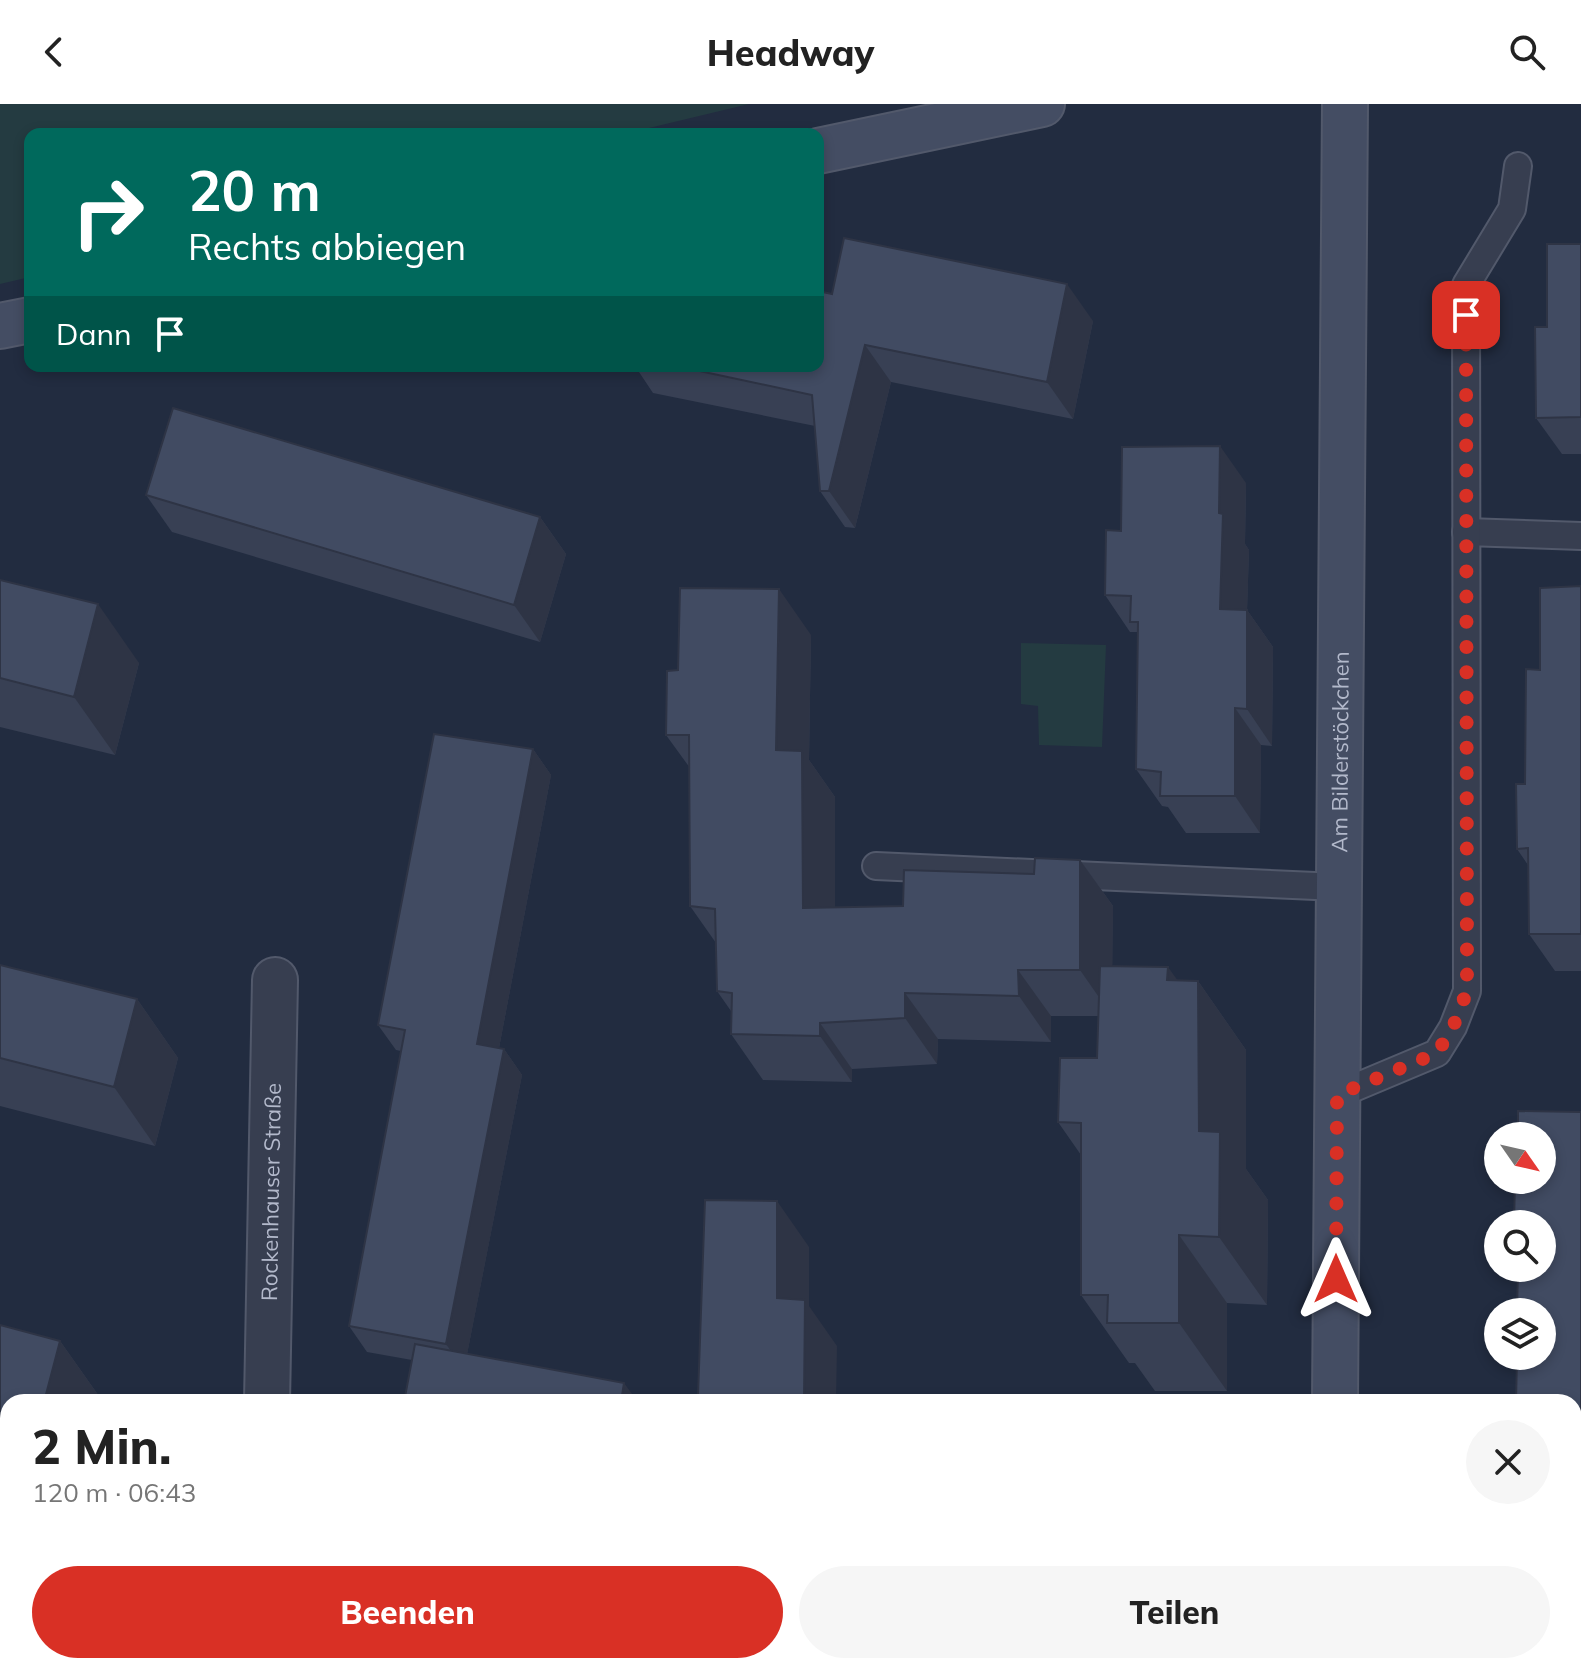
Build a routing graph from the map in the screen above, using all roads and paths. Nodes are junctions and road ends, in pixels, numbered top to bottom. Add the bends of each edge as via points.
1 (1042, 104) edge
2 (1345, 104) edge
3 (824, 150) edge
4 (1518, 166) dead end
5 (24, 321) edge
6 (0, 326) edge
7 (1466, 532) junction
8 (1581, 536) edge
9 (876, 866) dead end
10 (1338, 887) junction
11 (275, 980) dead end
12 (1337, 1095) junction
13 (267, 1394) edge
14 (1335, 1394) edge

1 - 3 street
2 - 10 street, Am Bilderstöckchen
4 - 7 lane via 1512,209 1466,285
5 - 6 street
7 - 8 lane
7 - 12 lane via 1467,991 1437,1053
9 - 10 lane
10 - 12 street, Am Bilderstöckchen
11 - 13 street, Rockenhauser Straße
12 - 14 street, Am Bilderstöckchen

